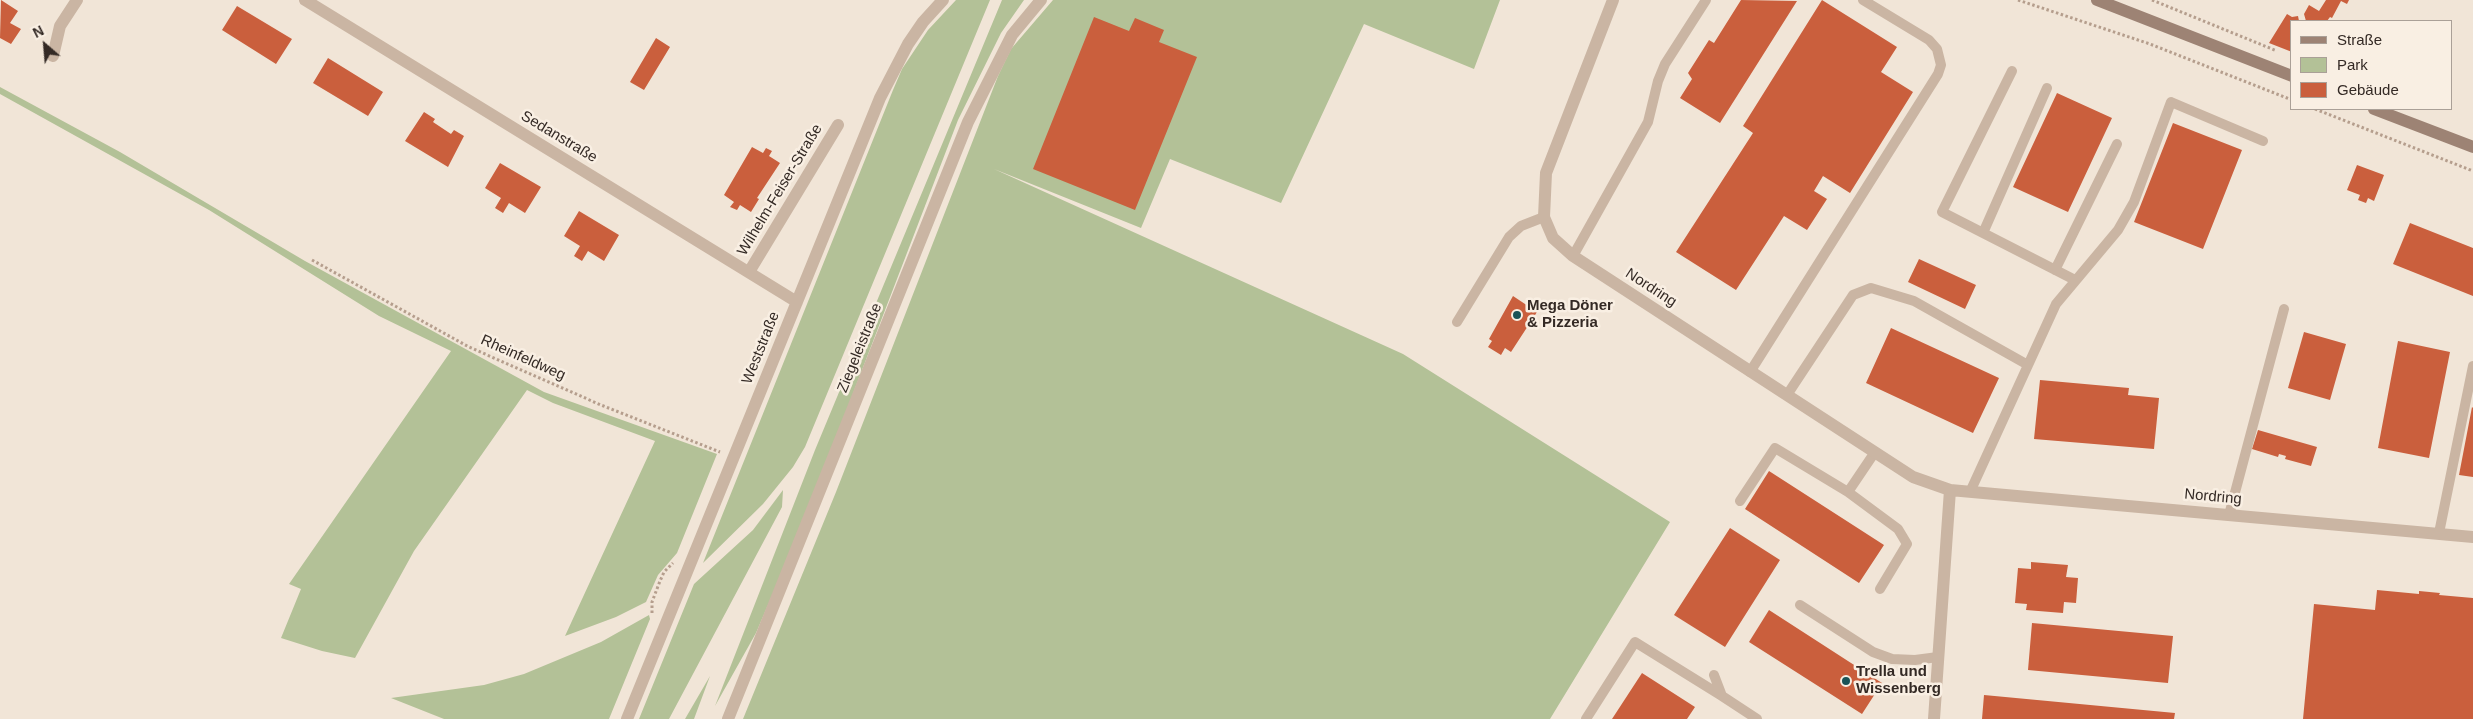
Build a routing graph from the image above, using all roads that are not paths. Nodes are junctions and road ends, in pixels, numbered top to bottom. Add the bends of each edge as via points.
1 (77, 0) edge
2 (304, 0) edge
3 (943, 0) edge
4 (1041, 0) edge
5 (1613, 0) edge
6 (1706, 0) edge
7 (1862, 0) edge
8 (2097, 0) edge
9 (53, 56) dead end
10 (2012, 71) dead end
11 (2290, 75) edge
12 (2047, 88) dead end
13 (2377, 110) edge
14 (838, 125) dead end
15 (2263, 141) dead end
16 (2118, 144) dead end
17 (2473, 148) edge
18 (1544, 217) junction
19 (1983, 233) junction
20 (1573, 256) junction
21 (2055, 270) junction
22 (749, 272) junction
23 (2075, 280) junction
24 (797, 302) junction
25 (2284, 309) dead end
26 (1457, 322) dead end
27 (2028, 365) junction
28 (2473, 366) edge
29 (1750, 372) junction
30 (1787, 395) junction
31 (1876, 452) junction
32 (1950, 490) junction
33 (1848, 492) junction
34 (1970, 492) junction
35 (1740, 501) dead end
36 (2229, 515) junction
37 (2439, 534) junction
38 (2473, 536) edge
39 (1880, 589) dead end
40 (1800, 605) dead end
41 (1938, 657) junction
42 (1714, 675) dead end
43 (1722, 696) junction
44 (628, 719) edge
45 (728, 719) edge
46 (1586, 719) edge
47 (1757, 719) edge
48 (1934, 719) edge

1 - 9 street via 60,26
2 - 22 street, Sedanstraße
3 - 24 street, Weststraße via 923,22 892,70
4 - 45 street, Ziegeleistraße via 1012,35 968,122
5 - 18 street, Nordring via 1546,173
6 - 20 lane via 1665,64 1648,122
7 - 29 lane via 1929,40 1937,49 1941,65
8 - 11 main road
10 - 19 lane via 1942,212
12 - 19 lane
13 - 17 main road
14 - 22 street, Wilhelm-Feiser-Straße
15 - 23 lane via 2171,102 2134,202 2118,230
16 - 21 lane
18 - 20 street, Nordring via 1553,238
18 - 26 lane via 1521,226 1508,237
19 - 21 lane
20 - 29 street, Nordring
21 - 23 lane
22 - 24 street, Sedanstraße
23 - 27 lane via 2056,304
24 - 44 street, Weststraße
25 - 36 lane
27 - 30 lane via 1914,301 1871,288 1853,295
27 - 34 lane
28 - 37 lane
29 - 30 street, Nordring
30 - 31 street, Nordring
31 - 32 street, Nordring via 1913,477
31 - 33 lane
32 - 34 street, Nordring
32 - 41 street
33 - 35 lane via 1775,448
33 - 39 lane via 1898,529 1907,544
34 - 36 street, Nordring
36 - 37 street, Nordring
37 - 38 street, Nordring
40 - 41 lane via 1873,652 1892,659
41 - 48 street
42 - 43 lane
43 - 46 lane via 1635,642
43 - 47 lane

